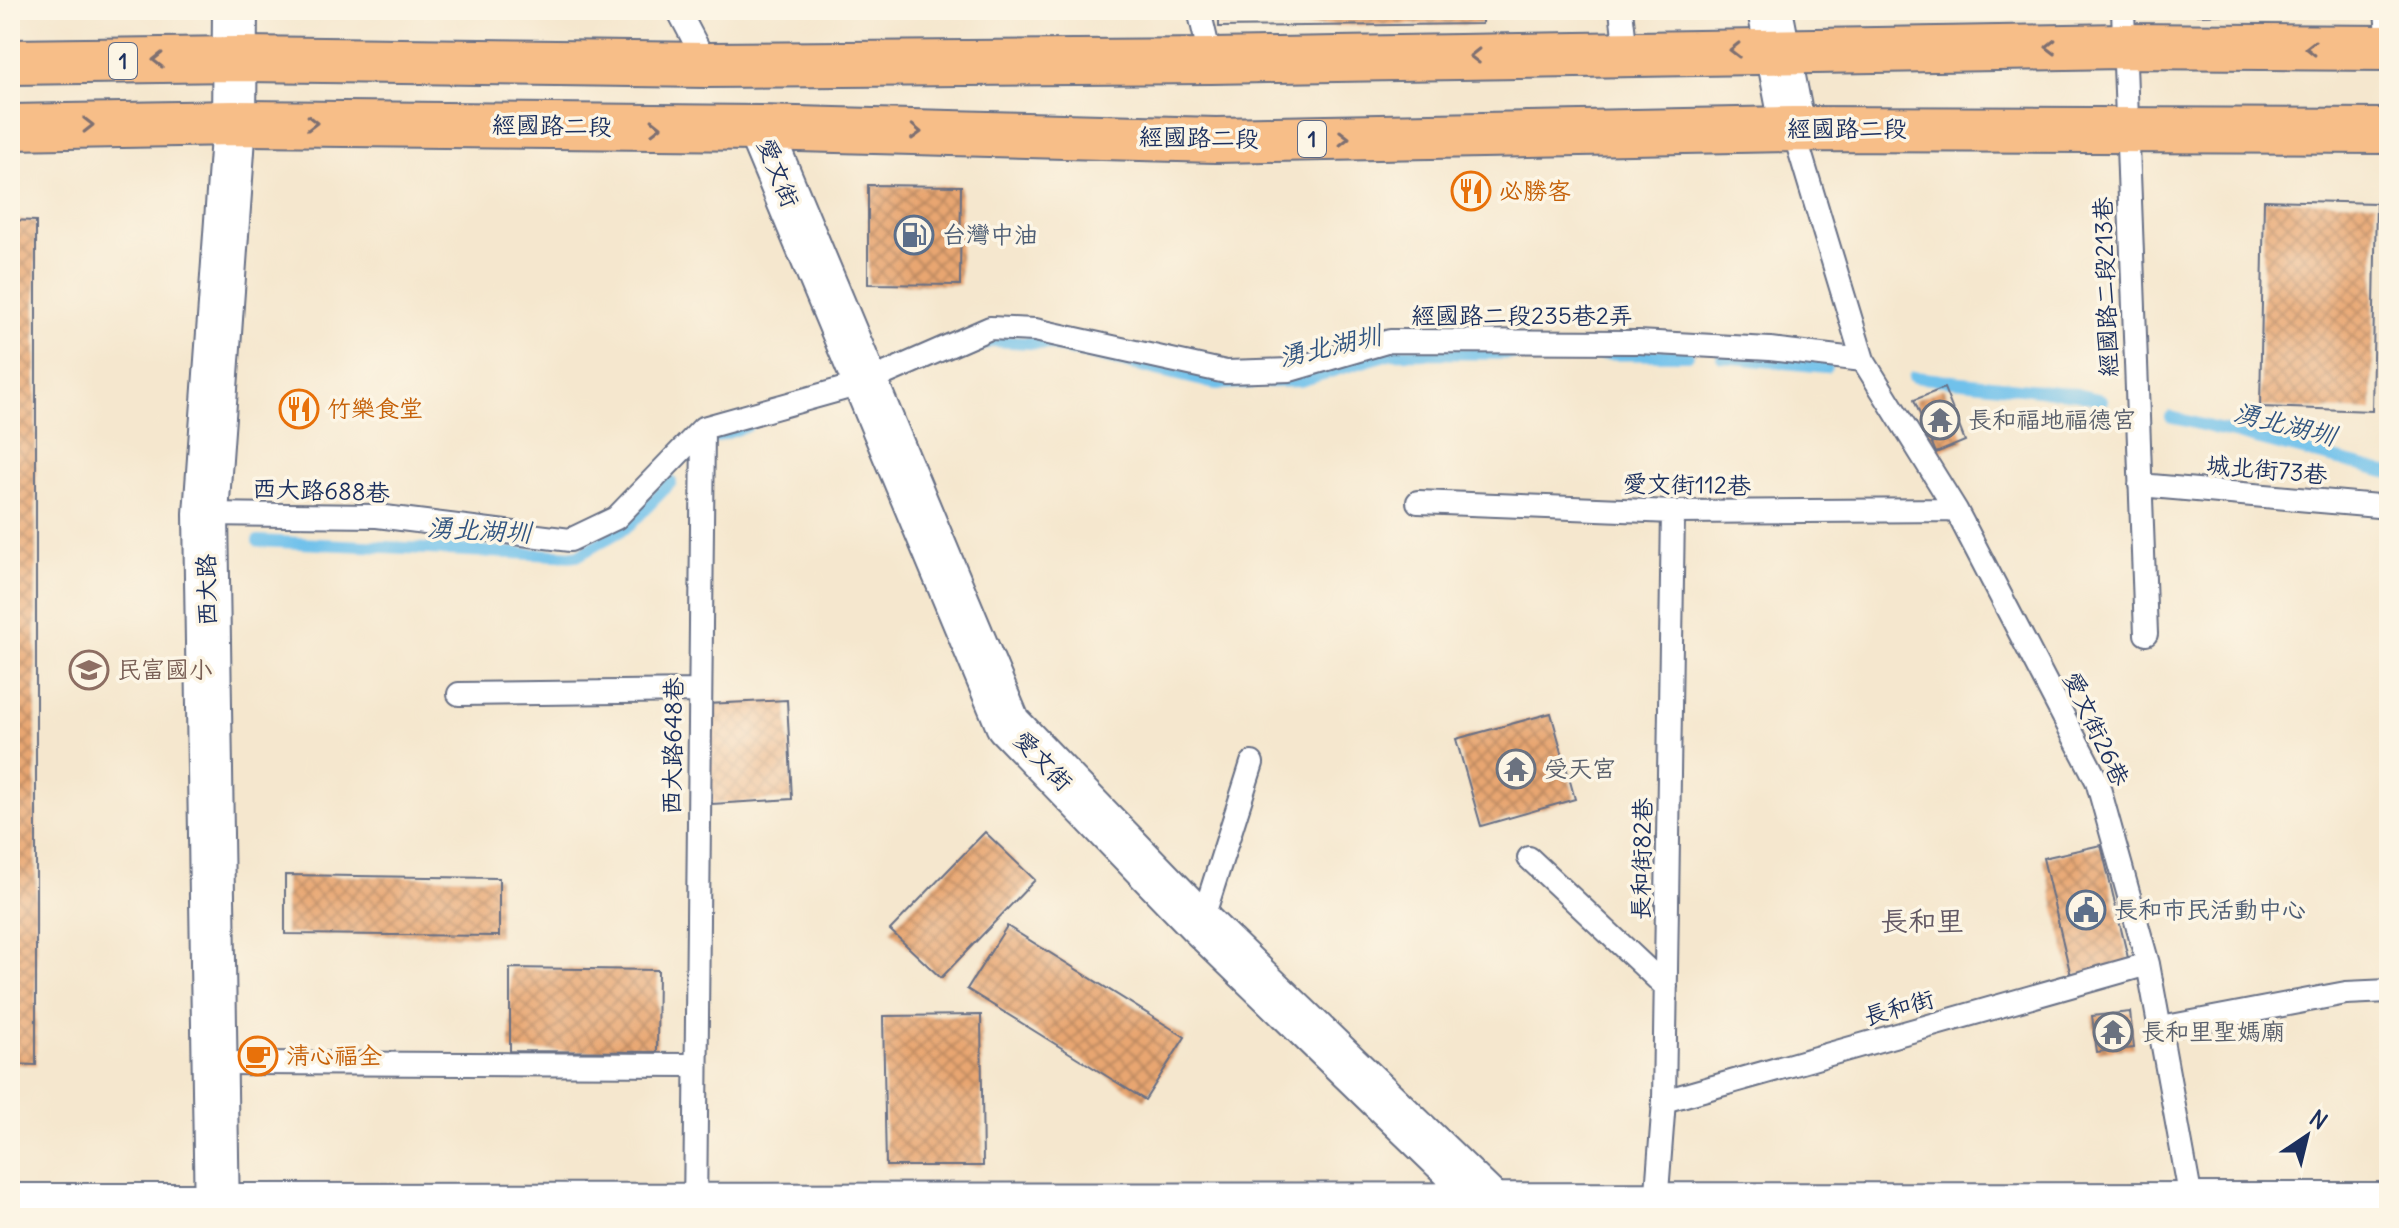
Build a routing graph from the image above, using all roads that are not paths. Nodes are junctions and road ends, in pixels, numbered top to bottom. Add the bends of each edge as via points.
1 (235, 10) edge
2 (678, 10) edge
3 (1199, 10) edge
4 (1621, 10) edge
5 (2386, 10) edge
6 (2122, 28) edge
7 (1775, 30) edge
8 (2389, 48) edge
9 (1626, 53) junction
10 (236, 59) junction
11 (1211, 61) junction
12 (10, 62) edge
13 (707, 65) junction
14 (234, 123) junction
15 (10, 127) edge
16 (759, 128) junction
17 (1793, 129) junction
18 (2125, 130) junction
19 (2389, 131) edge
20 (1863, 360) junction
21 (864, 383) junction
22 (703, 428) junction
23 (2140, 485) junction
24 (1418, 502) dead end
25 (2389, 507) edge
26 (1956, 510) junction
27 (1673, 512) junction
28 (206, 514) junction
29 (2146, 634) dead end
30 (700, 691) junction
31 (459, 694) dead end
32 (1252, 763) dead end
33 (1529, 858) dead end
34 (1201, 924) junction
35 (2148, 964) junction
36 (1666, 987) junction
37 (2389, 991) edge
38 (2161, 1028) junction
39 (215, 1063) junction
40 (696, 1065) junction
41 (1664, 1101) junction
42 (1656, 1205) junction
43 (2192, 1205) junction
44 (2389, 1205) edge
45 (10, 1206) edge
46 (217, 1212) edge
47 (695, 1212) edge
48 (1214, 1212) edge
49 (1498, 1212) edge
50 (2239, 1212) edge

1 - 10 street, 西大路
2 - 13 lane
3 - 11 lane
4 - 9 lane
5 - 8 lane
6 -> 7 main road, 1
8 -> 6 main road, 1
6 - 18 lane, 經國路二段213巷
7 -> 9 main road, 1
7 - 17 street
9 -> 11 main road, 1
10 -> 12 main road, 1
10 - 13 main road, 1
10 - 14 street, 西大路
11 - 13 main road, 1
15 -> 14 main road, 經國路二段 / 1
14 -> 16 main road, 經國路二段 / 1
14 - 28 street, 西大路
16 -> 17 main road, 經國路二段 / 1 via 1216,140
16 - 21 street, 愛文街
17 - 18 main road, 經國路二段 / 1
17 - 20 lane, 愛文街26巷
18 - 19 main road, 經國路二段 / 1
18 - 23 lane, 經國路二段213巷
20 - 21 lane, 經國路二段235巷2弄 via 1638,342 1390,341 1290,370 1226,372 1035,330 990,328
20 - 26 lane, 愛文街26巷
21 - 22 lane
21 - 34 street, 愛文街 via 1008,724
22 - 28 lane, 西大路688巷 via 616,518 570,540 377,516
22 - 30 lane, 西大路648巷
23 - 25 lane, 城北街73巷
23 - 29 lane, 經國路二段213巷
24 - 27 lane, 愛文街112巷
26 - 27 lane, 愛文街112巷
26 - 35 lane, 愛文街26巷 via 2097,781
27 - 36 lane, 長和街82巷
28 - 39 street, 西大路
30 - 31 lane
30 - 40 lane, 西大路648巷
32 - 34 lane
33 - 36 lane
34 - 49 street, 愛文街
35 - 38 lane, 愛文街26巷
35 - 41 lane, 長和街
36 - 41 lane, 長和街82巷
37 - 38 lane via 2346,993
38 - 43 lane, 愛文街26巷
39 - 40 lane
39 - 46 street, 西大路
40 - 47 lane, 西大路648巷
41 - 42 lane, 長和街82巷
42 - 43 street
42 - 49 street
43 - 50 street
44 - 50 street
45 - 46 street
46 - 47 street
47 - 48 street
48 - 49 street

